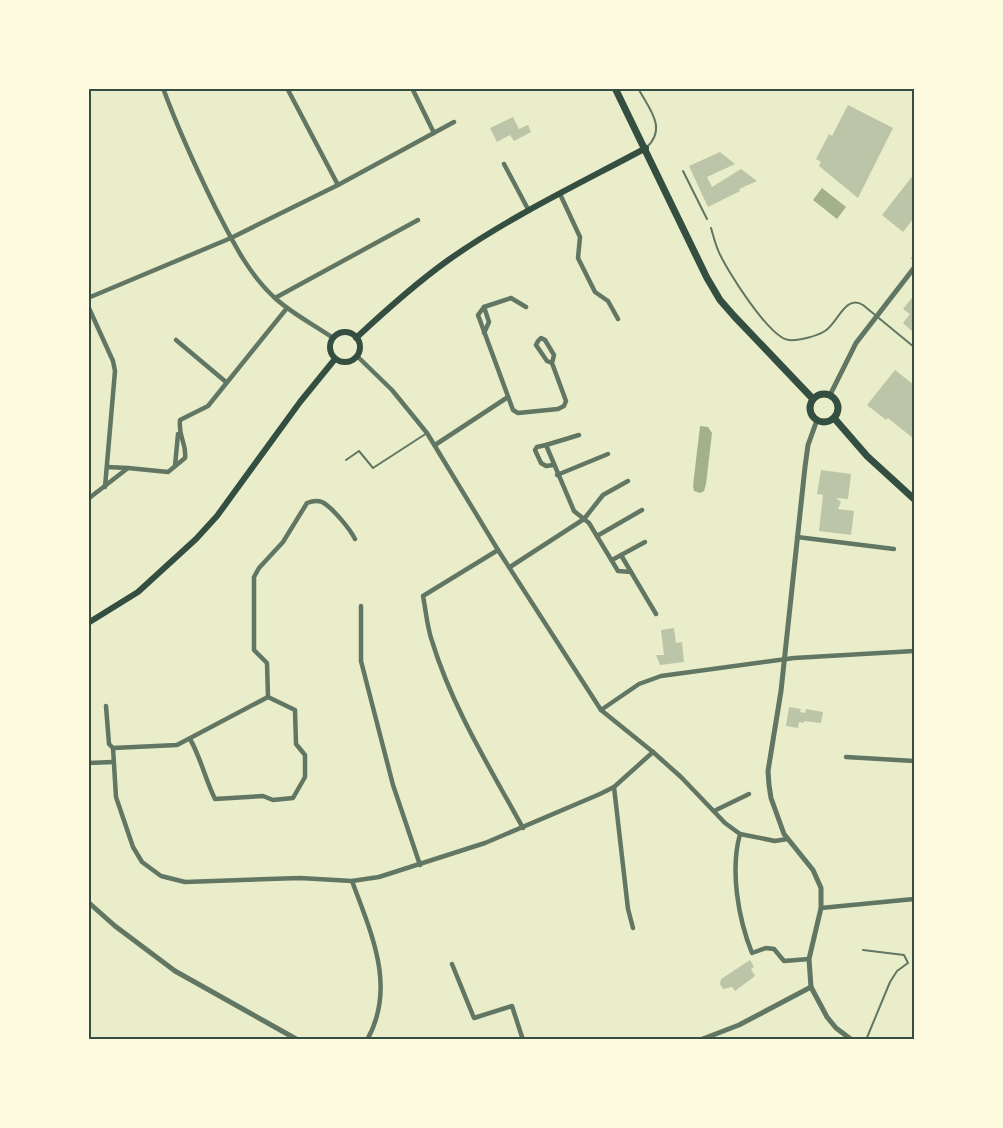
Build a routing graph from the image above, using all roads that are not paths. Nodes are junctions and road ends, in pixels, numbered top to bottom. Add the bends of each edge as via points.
1 (163, 88) edge
2 (287, 88) edge
3 (412, 88) edge
4 (615, 88) edge
5 (638, 88) edge
6 (454, 122) dead end
7 (434, 133) junction
8 (646, 148) junction
9 (504, 164) dead end
10 (683, 171) dead end
11 (338, 185) junction
12 (560, 194) junction
13 (529, 212) junction
14 (707, 219) dead end
15 (418, 220) dead end
16 (711, 228) dead end
17 (231, 238) junction
18 (915, 268) edge
19 (88, 298) edge
20 (275, 298) junction
21 (88, 306) edge
22 (526, 307) dead end
23 (287, 308) junction
24 (484, 308) junction
25 (877, 316) junction
26 (618, 319) dead end
27 (484, 333) junction
28 (333, 338) junction
29 (356, 338) junction
30 (176, 340) dead end
31 (915, 347) edge
32 (357, 356) junction
33 (335, 359) junction
34 (552, 363) junction
35 (226, 382) junction
36 (830, 395) junction
37 (508, 397) junction
38 (813, 399) junction
39 (834, 418) junction
40 (817, 420) junction
41 (427, 433) junction
42 (178, 434) junction
43 (579, 435) dead end
44 (435, 445) junction
45 (546, 446) junction
46 (608, 454) dead end
47 (346, 460) dead end
48 (553, 465) junction
49 (106, 466) junction
50 (175, 466) junction
51 (128, 468) junction
52 (557, 475) junction
53 (628, 481) dead end
54 (105, 487) junction
55 (88, 500) edge
56 (915, 500) edge
57 (642, 510) dead end
58 (574, 511) junction
59 (584, 519) junction
60 (572, 527) junction
61 (597, 536) junction
62 (797, 537) junction
63 (355, 539) dead end
64 (645, 542) dead end
65 (894, 549) dead end
66 (498, 550) junction
67 (621, 555) junction
68 (612, 560) junction
69 (510, 567) junction
70 (631, 572) junction
71 (361, 606) dead end
72 (656, 614) dead end
73 (88, 623) edge
74 (915, 651) edge
75 (785, 659) junction
76 (268, 697) junction
77 (106, 706) dead end
78 (602, 710) junction
79 (190, 739) junction
80 (113, 748) junction
81 (653, 752) junction
82 (846, 757) dead end
83 (915, 761) edge
84 (113, 762) junction
85 (88, 763) edge
86 (614, 787) junction
87 (749, 794) dead end
88 (714, 811) junction
89 (523, 828) junction
90 (740, 834) junction
91 (787, 839) junction
92 (420, 865) junction
93 (352, 881) junction
94 (915, 899) edge
95 (88, 902) edge
96 (821, 908) junction
97 (633, 928) dead end
98 (863, 950) dead end
99 (809, 959) junction
100 (452, 964) dead end
101 (811, 987) junction
102 (296, 1039) edge
103 (367, 1040) edge
104 (523, 1040) edge
105 (700, 1040) edge
106 (852, 1040) edge
107 (866, 1040) edge

1 - 17 street
2 - 11 street
3 - 7 street
4 - 8 main road
5 - 8 lane via 657,127 656,137
6 - 7 street
7 - 11 street
8 - 12 main road
8 - 38 main road via 720,300
9 - 13 street
10 - 14 lane
11 - 17 street
12 - 13 main road
12 - 26 street via 580,237 578,258 595,292 608,301
13 - 29 main road via 447,261
15 - 20 street
16 - 25 lane via 718,252 753,308 780,336 806,337 826,330 854,302 860,302
17 - 19 street
17 - 20 street via 252,273
18 - 25 street
20 - 23 street
21 - 49 street via 115,371
22 - 24 street via 511,298
23 - 28 street
23 - 35 street
24 - 27 street via 489,322
24 - 27 street via 478,315
25 - 31 lane
25 - 36 street via 856,343
27 - 37 street
28 - 29 main road via 344,333
28 - 33 main road via 330,349
29 - 32 main road
30 - 35 street
32 - 33 main road via 346,362
32 - 41 street via 392,390
33 - 73 main road via 196,539 138,592
34 - 34 street via 555,355 542,338 536,345
34 - 37 street via 566,401 564,406 518,413
35 - 42 street via 208,406 180,420
36 - 38 main road via 821,394
36 - 39 main road via 838,408
37 - 44 street
38 - 40 main road via 811,412
39 - 40 main road
39 - 56 main road via 867,456
40 - 62 street via 808,445
41 - 44 street
41 - 47 lane via 373,468 359,450
42 - 50 street
42 - 50 street via 186,449 185,458
43 - 45 street
44 - 66 street
45 - 48 street
45 - 48 street via 535,450 541,463
46 - 52 street
48 - 52 street
49 - 51 street
49 - 54 street
50 - 51 street via 168,472
51 - 54 street
52 - 58 street
53 - 59 street via 603,495
54 - 55 street
57 - 61 street
58 - 59 street
58 - 60 street
59 - 60 street
59 - 61 street
60 - 69 street
61 - 68 street
62 - 65 street
62 - 75 street
63 - 76 street via 323,502 307,503 283,542 254,577 254,650 267,663
64 - 67 street
66 - 69 street
66 - 89 street via 423,596 431,640 450,686 470,732
67 - 68 street
67 - 70 street
68 - 70 street via 618,571
69 - 78 street
70 - 72 street
71 - 92 street via 361,662 393,785
74 - 75 street
75 - 78 street via 651,679
75 - 91 street via 768,771 771,798
76 - 79 street
76 - 79 street via 295,710 296,744 305,755 305,777 293,798 215,799
77 - 80 street via 108,744
78 - 81 street
79 - 80 street via 177,746
80 - 84 street
81 - 86 street
81 - 88 street
82 - 83 street
84 - 85 street
84 - 93 street via 118,804 133,847 142,862 161,876 185,882 300,878
86 - 89 street
86 - 97 street
87 - 88 street
88 - 90 street
89 - 92 street
90 - 91 street via 775,842
90 - 99 street via 735,851 735,881 752,953 766,948 774,949 784,961
91 - 96 street via 818,878
92 - 93 street
93 - 103 street via 380,961 381,1005
94 - 96 street
95 - 102 street via 175,971
96 - 99 street
98 - 107 lane via 904,956 908,963 890,982
99 - 101 street
100 - 104 street via 474,1018 512,1005
101 - 105 street via 739,1025
101 - 106 street via 827,1017

